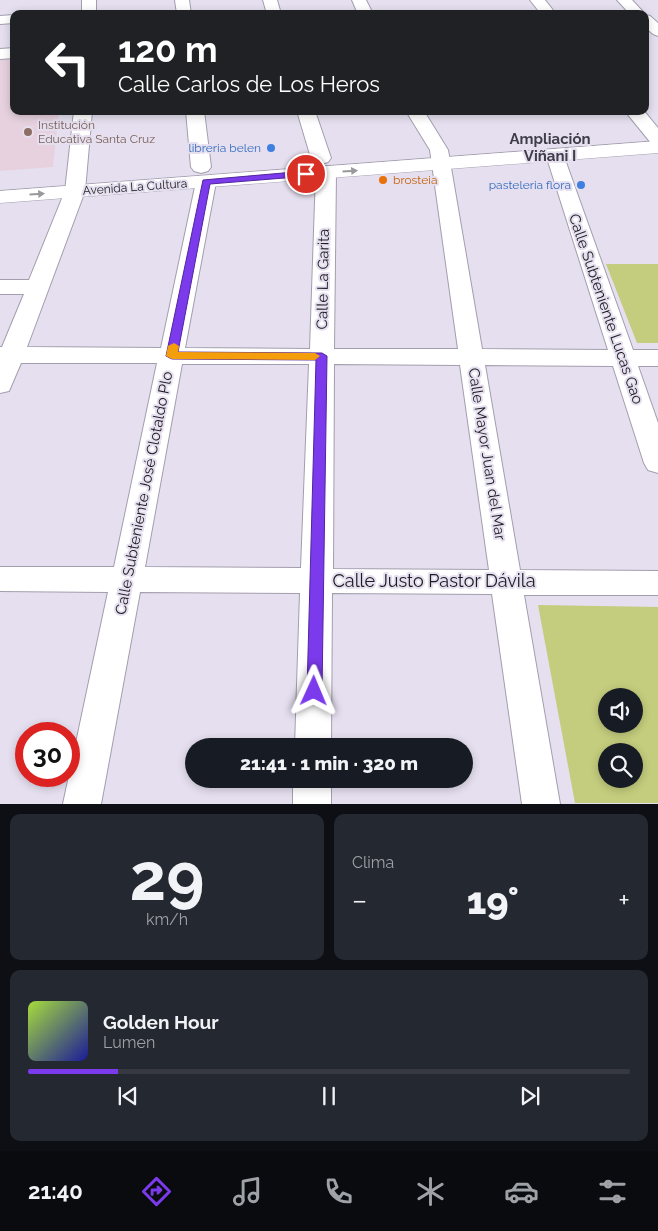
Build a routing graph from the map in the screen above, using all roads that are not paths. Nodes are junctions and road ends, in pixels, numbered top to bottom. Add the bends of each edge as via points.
1 (537, 0) edge
2 (624, 0) edge
3 (546, 10) edge
4 (635, 10) edge
5 (83, 115) edge
6 (196, 115) edge
7 (307, 115) edge
8 (417, 115) edge
9 (637, 115) edge
10 (657, 139) edge
11 (555, 155) junction
12 (440, 157) junction
13 (323, 165) junction
14 (204, 174) junction
15 (0, 181) edge
16 (76, 183) junction
17 (0, 196) edge
18 (38, 287) junction
19 (0, 288) edge
20 (6, 355) edge
21 (172, 356) junction
22 (322, 356) junction
23 (471, 357) junction
24 (623, 358) junction
25 (658, 358) edge
26 (0, 385) edge
27 (658, 463) edge
28 (0, 579) edge
29 (126, 579) junction
30 (316, 581) junction
31 (506, 582) junction
32 (658, 583) edge
33 (313, 738) edge
34 (312, 788) edge
35 (82, 804) edge
36 (312, 804) edge
37 (541, 804) edge

1 - 3 street
2 - 4 street
5 - 16 street
6 - 14 street, Calle Subteniente José Clotaldo Plo
7 - 13 street, Calle La Garita
8 - 12 street, Calle Mayor Juan del Mar
9 - 10 street
10 - 11 main road, Avenida La Cultura
10 - 12 main road, Avenida La Cultura
11 - 12 main road, Avenida La Cultura
11 - 24 street, Calle Subteniente Lucas Gao
12 - 13 main road, Avenida La Cultura
12 - 23 street, Calle Mayor Juan del Mar
13 - 14 main road, Avenida La Cultura
13 - 22 street, Calle La Garita
14 - 16 main road, Avenida La Cultura
14 - 21 street, Calle Subteniente José Clotaldo Plo
15 - 16 main road, Avenida La Cultura
17 -> 16 main road, Avenida La Cultura
16 - 18 street
18 - 19 street
18 - 20 street
20 - 21 street
20 - 26 street
21 - 22 street
21 - 29 street, Calle Subteniente José Clotaldo Plo
22 - 23 street
22 - 30 street, Calle La Garita
23 - 24 street
23 - 31 street, Calle Mayor Juan del Mar
24 - 25 street
24 - 27 street, Calle Subteniente Lucas Gao
28 - 29 street, Calle Justo Pastor Dávila
29 - 30 street, Calle Justo Pastor Dávila
29 - 35 street, Calle Subteniente José Clotaldo Plo
30 - 31 street, Calle Justo Pastor Dávila
30 - 33 street, Calle La Garita
31 - 32 street, Calle Justo Pastor Dávila
31 - 37 street, Calle Mayor Juan del Mar
34 - 36 street

